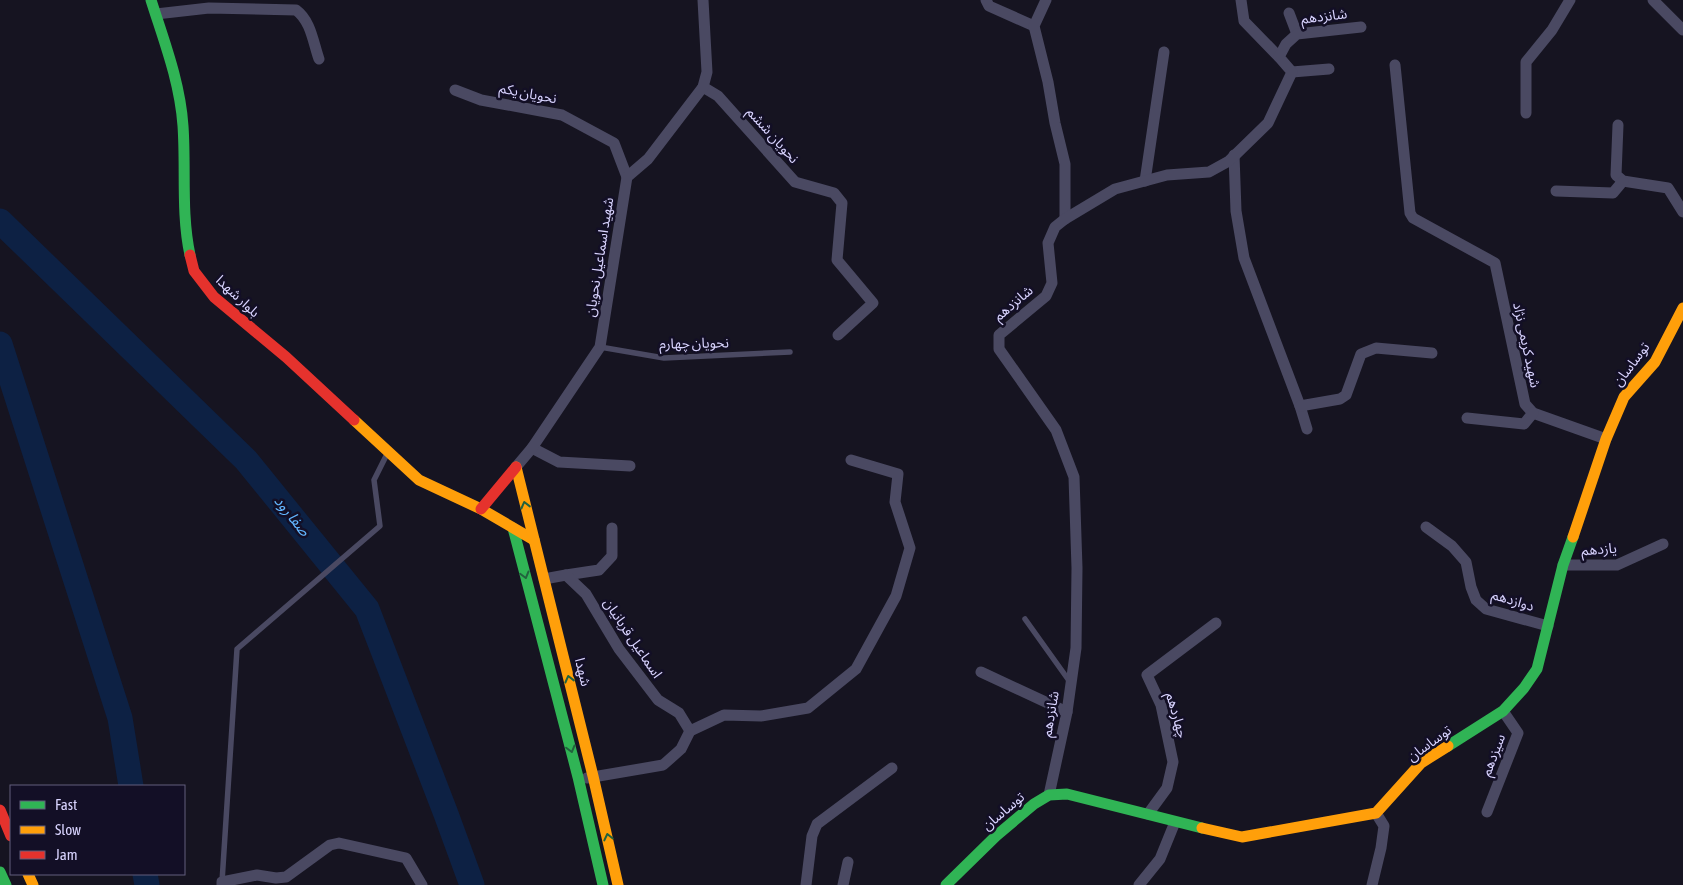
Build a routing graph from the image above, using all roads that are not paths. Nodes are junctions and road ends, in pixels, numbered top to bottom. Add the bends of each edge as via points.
1 (151, 0) edge
2 (703, 0) edge
3 (986, 0) edge
4 (1046, 0) edge
5 (1242, 0) edge
6 (1570, 0) edge
7 (1653, 0) edge
8 (1289, 13) dead end
9 (156, 14) junction
10 (1034, 26) junction
11 (1361, 27) dead end
12 (1683, 30) edge
13 (1297, 34) junction
14 (1164, 52) dead end
15 (1279, 57) junction
16 (319, 59) dead end
17 (1395, 65) dead end
18 (1329, 69) dead end
19 (1292, 72) junction
20 (702, 87) junction
21 (455, 90) dead end
22 (1526, 113) dead end
23 (1618, 125) dead end
24 (1234, 155) junction
25 (627, 177) junction
26 (1145, 181) junction
27 (1623, 181) junction
28 (1556, 191) dead end
29 (1683, 212) edge
30 (1065, 219) junction
31 (1683, 308) edge
32 (838, 335) dead end
33 (600, 347) junction
34 (790, 352) dead end
35 (1432, 353) dead end
36 (1300, 406) junction
37 (1532, 413) junction
38 (1468, 418) dead end
39 (1307, 429) dead end
40 (1606, 439) junction
41 (532, 448) junction
42 (388, 452) junction
43 (851, 460) dead end
44 (630, 466) dead end
45 (516, 467) junction
46 (481, 509) junction
47 (1426, 526) dead end
48 (513, 528) junction
49 (612, 528) dead end
50 (534, 540) junction
51 (1663, 544) dead end
52 (1563, 565) junction
53 (566, 575) junction
54 (544, 579) junction
55 (1025, 619) dead end
56 (1216, 623) dead end
57 (1548, 626) junction
58 (981, 672) dead end
59 (1071, 683) junction
60 (1067, 712) junction
61 (1503, 712) junction
62 (690, 731) junction
63 (892, 768) dead end
64 (593, 776) junction
65 (579, 779) junction
66 (1050, 795) junction
67 (0, 810) edge
68 (1376, 812) junction
69 (1487, 812) dead end
70 (1148, 814) junction
71 (1175, 822) junction
72 (10, 834) edge
73 (848, 862) dead end
74 (0, 872) edge
75 (222, 883) edge
76 (6, 885) edge
77 (422, 885) edge
78 (603, 885) edge
79 (618, 885) edge
80 (806, 885) edge
81 (843, 885) edge
82 (946, 885) edge
83 (1139, 885) edge
84 (1372, 885) edge

1 - 9 main road, بلوار شهدا
2 - 20 street via 707,72
3 - 10 street via 989,6
4 - 10 street
5 - 15 street via 1244,21
6 - 22 street via 1552,30 1526,62
7 - 12 street
8 - 13 street
9 - 16 street via 209,8 296,10 307,21
9 - 42 main road, بلوار شهدا via 176,77 182,115 186,236 194,272 214,297 286,357
10 - 30 street via 1065,164
11 - 13 street, شانزدهم
13 - 15 street, شانزدهم
14 - 26 street
15 - 19 street
17 - 37 street, شهید کریمی نژاد via 1410,213 1494,262 1525,404
18 - 19 street
19 - 24 street, شانزدهم via 1268,123
20 - 25 street via 648,160
20 - 32 street, نحویان ششم via 718,96 795,182 834,193 842,203 837,260 873,304
21 - 25 street, نحویان یکم via 482,100 562,115 614,143
23 - 27 street via 1616,175
24 - 26 street, شانزدهم via 1209,172 1166,175
24 - 36 street via 1236,211 1244,258
25 - 33 street, شهید اسماعیل نحویان
26 - 30 street, شانزدهم via 1116,189
27 - 28 street via 1613,193
27 - 29 street via 1668,188
30 - 59 street, شانزدهم via 1055,227 1048,243 1052,283 1046,296 999,335 999,349 1056,430 1074,477 1076,648
31 - 40 main road, توساسان via 1655,362 1624,397
33 - 34 lane, نحویان چهارم via 664,358
33 - 41 street, شهید اسماعیل نحویان
35 - 36 street via 1368,350 1361,354 1346,395
36 - 39 street
37 - 38 street via 1524,424
37 - 40 street
40 - 52 main road, توساسان
41 - 44 street via 560,462
41 - 45 street, شهید اسماعیل نحویان
42 - 46 main road, بلوار شهدا via 418,480
42 - 75 lane via 374,480 380,526 237,649
43 - 62 street via 898,474 895,502 910,548 896,596 856,669 808,708 761,716 724,715
45 - 46 main road, شهید اسماعیل نحویان
50 -> 45 main road, شهدا
46 - 48 main road, بلوار شهدا
47 - 57 street, دوازدهم via 1452,546 1466,562 1476,600 1486,609
48 - 50 main road, بلوار شهدا
48 -> 65 main road
49 - 53 street via 612,556 599,570
50 - 54 main road, شهدا
51 - 52 street, یازدهم via 1617,565
52 - 57 main road, توساسان
53 - 54 street
53 - 62 street, اسماعیل قربانیان via 586,594 619,649 658,700 679,713
64 -> 54 main road, شهدا
55 - 59 lane
56 - 70 street, چهاردهم via 1147,675 1161,705 1173,762 1167,788
57 - 61 main road, توساسان via 1537,669
58 - 60 street
59 - 60 street, شانزدهم
60 - 66 street, شانزدهم
61 - 68 main road, توساسان via 1421,763
61 - 69 street, سیزدهم via 1518,733
62 - 64 street via 681,749 663,765
63 - 80 street via 817,824 812,836
64 - 65 street
79 -> 64 main road, شهدا
65 - 78 main road
66 - 70 main road via 1067,794
66 - 82 main road, توساسان via 1034,804 996,836
67 - 72 main road
68 - 71 main road via 1242,837
68 - 84 street via 1384,826
70 - 71 main road
71 - 83 street via 1160,859
73 - 81 street
74 - 76 main road
75 - 77 street via 257,875 286,877 330,845 339,843 406,858

